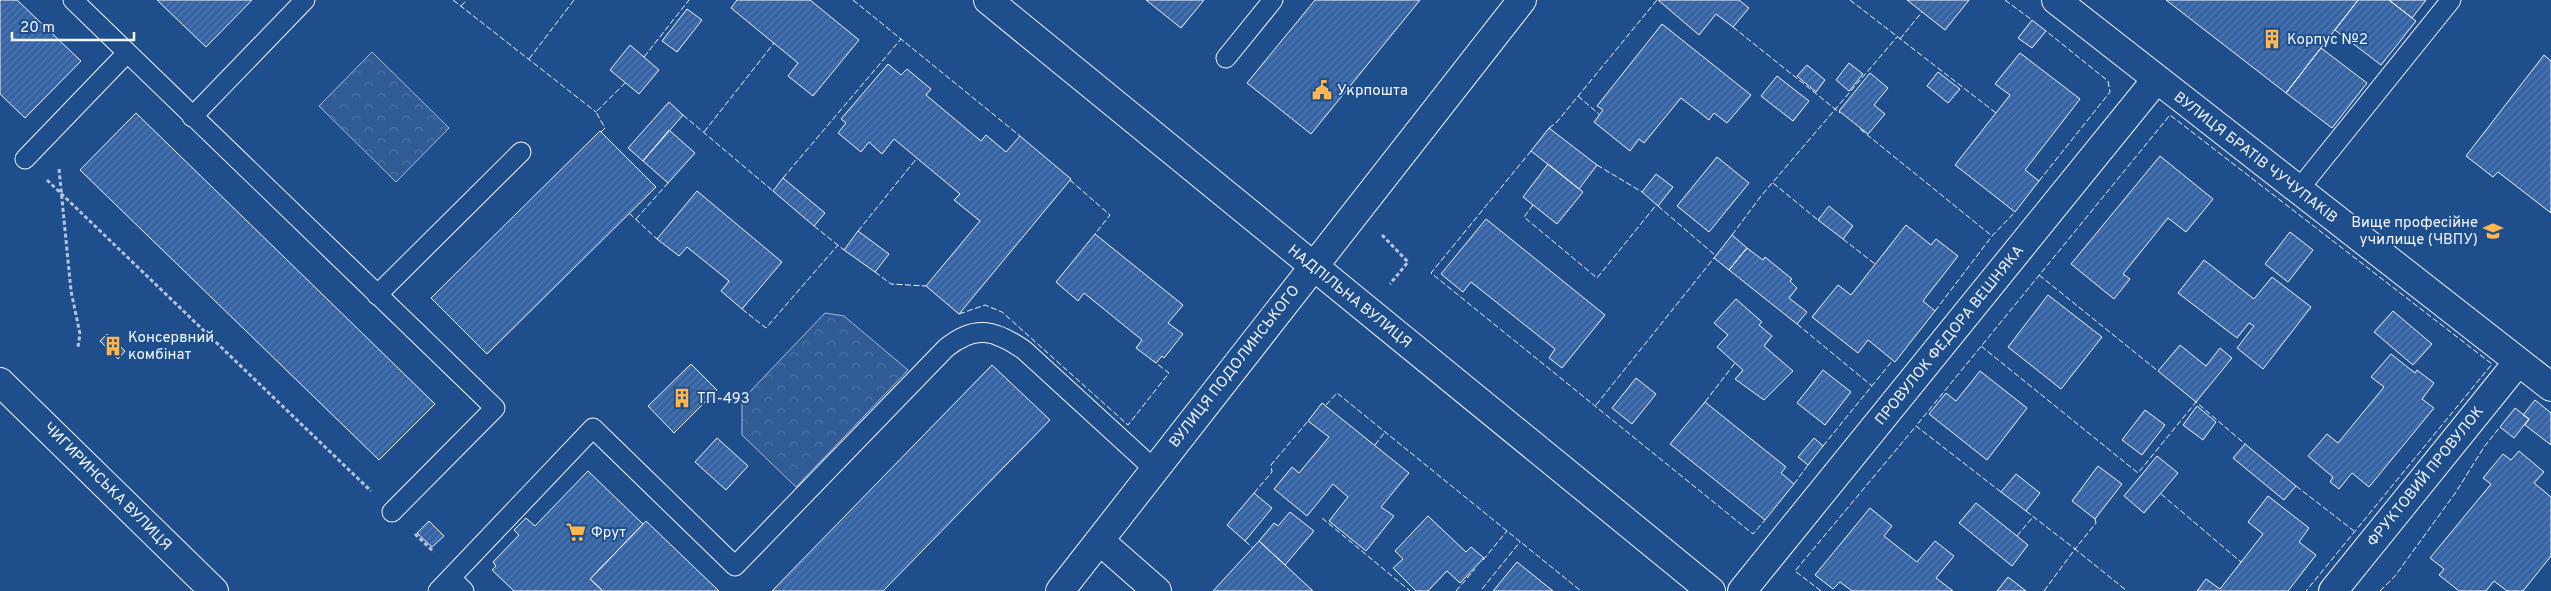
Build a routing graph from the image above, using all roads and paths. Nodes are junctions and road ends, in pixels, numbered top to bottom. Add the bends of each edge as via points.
1 (73, 0) edge
2 (305, 0) edge
3 (988, 0) edge
4 (1273, 0) edge
5 (1522, 0) edge
6 (2056, 0) edge
7 (2451, 0) edge
8 (127, 54) junction
9 (1226, 58) dead end
10 (2156, 80) junction
11 (192, 117) junction
12 (58, 126) junction
13 (521, 152) dead end
14 (25, 159) joint
15 (2299, 189) junction
16 (60, 192) junction
17 (1378, 231) dead end
18 (1313, 265) junction
19 (1390, 285) dead end
20 (377, 295) junction
21 (78, 347) dead end
22 (2518, 362) junction
23 (0, 382) edge
24 (2551, 387) edge
25 (1154, 469) junction
26 (392, 512) junction
27 (1100, 541) junction
28 (452, 583) edge
29 (214, 591) edge
30 (1060, 591) edge
31 (1158, 591) edge
32 (1711, 591) edge
33 (1742, 591) edge
34 (2333, 591) edge

1 - 8 lane
2 - 11 lane
3 - 18 street, НАДПІЛЬНА ВУЛИЦЯ
4 - 9 lane
5 - 18 street, ВУЛИЦЯ ПОДОЛИНСЬКОГО
6 - 10 street, ВУЛИЦЯ БРАТІВ ЧУЧУПАКІВ
7 - 15 lane
8 - 11 lane
8 - 12 lane
10 - 15 street, ВУЛИЦЯ БРАТІВ ЧУЧУПАКІВ
10 - 33 street, ПРОВУЛОК ФЕДОРА ВЕШНЯКА
11 - 20 lane
12 - 14 lane
12 - 16 path
13 - 20 lane
14 - 16 path
15 - 22 street, ВУЛИЦЯ БРАТІВ ЧУЧУПАКІВ
16 - 21 path via 71,291 80,334
16 - 26 path
17 - 19 path via 1408,262
18 - 25 street, ВУЛИЦЯ ПОДОЛИНСЬКОГО
18 - 32 street, НАДПІЛЬНА ВУЛИЦЯ
20 - 26 lane via 495,408
22 - 24 street, ВУЛИЦЯ БРАТІВ ЧУЧУПАКІВ
22 - 34 street, ФРУКТОВИЙ ПРОВУЛОК
23 - 29 street, ЧИГИРИНСЬКА ВУЛИЦЯ
25 - 27 street, ВУЛИЦЯ ПОДОЛИНСЬКОГО
25 - 28 lane via 1024,350 999,334 975,332 965,334 946,348 735,566 593,428
26 - 28 path
27 - 30 street, ВУЛИЦЯ ПОДОЛИНСЬКОГО
27 - 31 street

